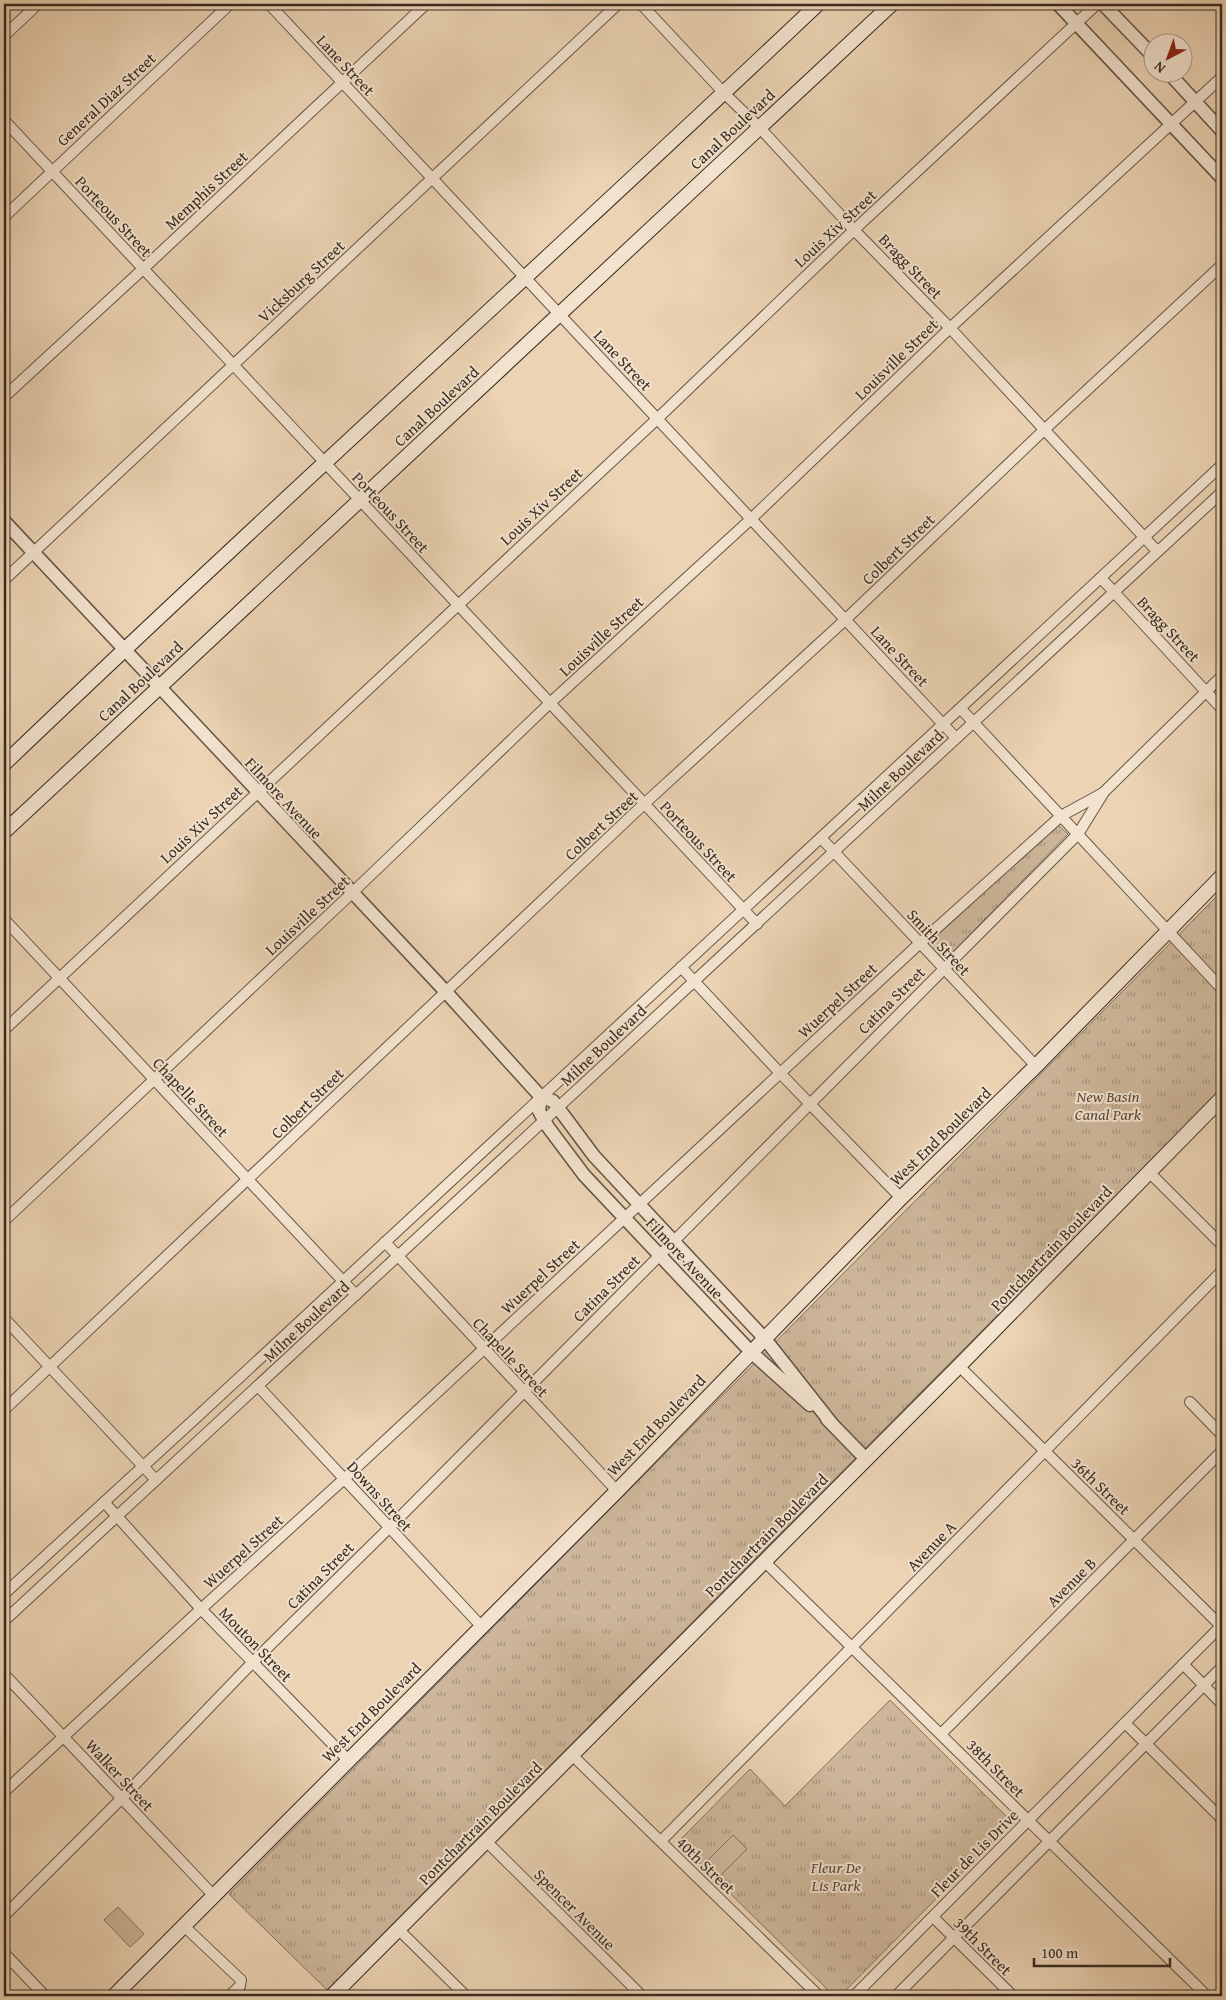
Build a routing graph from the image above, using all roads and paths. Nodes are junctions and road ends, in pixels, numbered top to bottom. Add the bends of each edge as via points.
1 (38, 4) edge
2 (230, 4) edge
3 (269, 4) edge
4 (426, 4) edge
5 (618, 4) edge
6 (641, 4) edge
7 (818, 4) edge
8 (892, 4) edge
9 (1058, 4) edge
10 (1097, 4) edge
11 (1103, 4) edge
12 (1077, 24) junction
13 (4, 36) edge
14 (1144, 47) edge
15 (1222, 77) edge
16 (342, 82) junction
17 (1177, 82) edge
18 (724, 93) junction
19 (1195, 102) junction
20 (4, 120) edge
21 (1171, 124) junction
22 (760, 128) junction
23 (1222, 131) edge
24 (52, 171) junction
25 (1222, 178) edge
26 (432, 179) junction
27 (4, 217) edge
28 (854, 230) junction
29 (1222, 266) edge
30 (143, 269) junction
31 (526, 278) junction
32 (559, 314) junction
33 (950, 328) junction
34 (232, 364) junction
35 (4, 396) edge
36 (657, 418) junction
37 (1044, 430) junction
38 (326, 464) junction
39 (1222, 466) edge
40 (1222, 492) edge
41 (360, 501) junction
42 (750, 519) junction
43 (4, 522) edge
44 (1145, 538) junction
45 (1157, 551) junction
46 (33, 553) junction
47 (1101, 578) junction
48 (4, 580) edge
49 (1114, 591) junction
50 (457, 605) junction
51 (845, 620) junction
52 (123, 650) junction
53 (1222, 676) edge
54 (159, 688) junction
55 (1206, 692) junction
56 (550, 704) junction
57 (961, 709) junction
58 (1222, 709) edge
59 (974, 722) junction
60 (943, 725) junction
61 (956, 738) junction
62 (4, 764) edge
63 (257, 792) junction
64 (1104, 792) junction
65 (644, 804) junction
66 (1061, 816) junction
67 (4, 832) edge
68 (1078, 834) junction
69 (821, 838) junction
70 (834, 852) junction
71 (1222, 876) edge
72 (352, 893) junction
73 (743, 910) junction
74 (4, 919) edge
75 (757, 924) junction
76 (1167, 931) junction
77 (920, 944) junction
78 (681, 967) junction
79 (943, 969) junction
80 (59, 978) junction
81 (694, 982) junction
82 (1222, 989) edge
83 (446, 992) junction
84 (4, 1030) edge
85 (1036, 1066) junction
86 (780, 1073) junction
87 (154, 1079) junction
88 (541, 1097) junction
89 (1222, 1098) edge
90 (810, 1104) junction
91 (558, 1108) junction
92 (544, 1120) junction
93 (1149, 1172) junction
94 (248, 1180) junction
95 (901, 1198) junction
96 (638, 1204) junction
97 (624, 1218) junction
98 (4, 1221) edge
99 (673, 1240) junction
100 (385, 1242) junction
101 (1222, 1244) edge
102 (659, 1255) junction
103 (398, 1256) junction
104 (1222, 1271) edge
105 (343, 1281) junction
106 (356, 1295) junction
107 (4, 1318) edge
108 (765, 1339) junction
109 (483, 1349) junction
110 (751, 1352) junction
111 (959, 1366) junction
112 (50, 1367) junction
113 (258, 1386) junction
114 (524, 1392) junction
115 (1190, 1402) dead end
116 (4, 1410) edge
117 (832, 1424) junction
118 (1222, 1435) edge
119 (1044, 1451) junction
120 (1222, 1451) edge
121 (866, 1459) junction
122 (142, 1466) junction
123 (344, 1479) junction
124 (156, 1480) junction
125 (617, 1491) junction
126 (104, 1502) junction
127 (117, 1516) junction
128 (389, 1528) junction
129 (1134, 1540) junction
130 (764, 1561) junction
131 (4, 1594) edge
132 (201, 1609) junction
133 (4, 1621) edge
134 (481, 1626) junction
135 (1222, 1626) edge
136 (852, 1648) junction
137 (253, 1662) junction
138 (1183, 1664) junction
139 (1222, 1668) edge
140 (4, 1674) edge
141 (1204, 1686) junction
142 (1222, 1704) edge
143 (1125, 1723) junction
144 (941, 1734) junction
145 (62, 1736) junction
146 (1147, 1744) junction
147 (572, 1755) junction
148 (348, 1760) junction
149 (4, 1792) edge
150 (121, 1798) junction
151 (1222, 1819) edge
152 (1028, 1820) junction
153 (661, 1841) junction
154 (487, 1842) junction
155 (1049, 1842) junction
156 (215, 1896) junction
157 (4, 1916) edge
158 (933, 1916) junction
159 (185, 1927) junction
160 (398, 1930) junction
161 (954, 1938) junction
162 (4, 1953) edge
163 (45, 1996) edge
164 (114, 1996) edge
165 (229, 1996) edge
166 (332, 1996) edge
167 (466, 1996) edge
168 (642, 1996) edge
169 (819, 1996) edge
170 (854, 1996) edge
171 (896, 1996) edge
172 (1013, 1996) edge
173 (1207, 1996) edge

1 - 13 street
2 - 24 street, General Diaz Street
3 - 16 street, Lane Street
4 - 16 street, Memphis Street
5 - 26 street, Vicksburg Street
6 - 18 street, Bragg Street
7 - 18 main road, Canal Boulevard
8 - 22 main road, Canal Boulevard
9 - 12 street
10 - 12 street, Louis Xiv Street
11 - 14 street
12 - 21 street
12 - 28 street, Louis Xiv Street
15 - 19 street, Louisville Street
16 - 26 street, Lane Street
16 - 30 street, Memphis Street
17 - 19 street
18 - 22 street, Bragg Street
18 - 31 main road, Canal Boulevard
19 - 21 street, Louisville Street
19 - 23 street
20 - 24 street, Porteous Street
21 - 25 street
21 - 33 street, Louisville Street
22 - 28 street, Bragg Street
22 - 32 main road, Canal Boulevard
24 - 27 street, General Diaz Street
24 - 30 street, Porteous Street
26 - 31 street, Lane Street
26 - 34 street, Vicksburg Street
28 - 33 street, Bragg Street
28 - 36 street, Louis Xiv Street
29 - 37 street, Colbert Street
30 - 34 street, Porteous Street
30 - 35 street, Memphis Street
31 - 32 street, Lane Street
31 - 38 main road, Canal Boulevard
32 - 36 street, Lane Street
32 - 41 main road, Canal Boulevard
33 - 37 street, Bragg Street
33 - 42 street, Louisville Street
34 - 38 street, Porteous Street
34 - 46 street, Vicksburg Street
36 - 42 street, Lane Street
36 - 50 street, Louis Xiv Street
37 - 44 street, Bragg Street
37 - 51 street, Colbert Street
38 - 41 street, Porteous Street
38 - 52 main road, Canal Boulevard
39 - 44 street, Milne Boulevard
40 - 45 street, Milne Boulevard
41 - 50 street, Porteous Street
41 - 54 main road, Canal Boulevard
42 - 51 street, Lane Street
42 - 56 street, Louisville Street
43 - 46 street, Filmore Avenue
44 - 45 street, Bragg Street
44 - 47 street, Milne Boulevard
45 - 49 street, Milne Boulevard
46 - 48 street, Vicksburg Street
46 - 52 street, Filmore Avenue
47 - 49 street, Bragg Street
47 - 57 street, Milne Boulevard
49 - 55 street, Bragg Street
49 - 59 street, Milne Boulevard
50 - 56 street, Porteous Street
50 - 63 street, Louis Xiv Street
51 - 60 street, Lane Street
51 - 65 street, Colbert Street
52 - 54 street, Filmore Avenue
52 - 62 main road, Canal Boulevard
53 - 55 street, Catina Street
54 - 63 street, Filmore Avenue
54 - 67 main road, Canal Boulevard
55 - 58 street, Bragg Street
55 - 64 street, Catina Street
56 - 65 street, Porteous Street
56 - 72 street, Louisville Street
57 - 59 street
57 - 60 street, Milne Boulevard
59 - 61 street, Milne Boulevard
59 - 66 street
60 - 61 street, Lane Street
60 - 69 street, Milne Boulevard
61 - 70 street, Milne Boulevard
63 - 72 street, Filmore Avenue
63 - 80 street, Louis Xiv Street
64 - 66 street, Wuerpel Street
64 - 68 street, Catina Street
65 - 73 street, Porteous Street
65 - 83 street, Colbert Street
66 - 68 street
66 - 77 street, Wuerpel Street
68 - 76 street
68 - 79 street, Catina Street
69 - 70 street, Smith Street
69 - 73 street, Milne Boulevard
70 - 75 street, Milne Boulevard
70 - 77 street, Smith Street
71 - 76 main road, West End Boulevard
72 - 83 street, Filmore Avenue
72 - 87 street, Louisville Street
73 - 75 street, Porteous Street
73 - 78 street, Milne Boulevard
74 - 80 street, Chapelle Street
75 - 81 street, Milne Boulevard
76 - 82 street
76 - 85 main road, West End Boulevard
77 - 79 street, Smith Street
77 - 86 street, Wuerpel Street
78 - 81 street
78 - 88 street, Milne Boulevard
79 - 85 street, Smith Street
79 - 90 street, Catina Street
80 - 84 street, Louis Xiv Street
80 - 87 street, Chapelle Street
81 - 86 street
81 - 91 street, Milne Boulevard
83 - 88 street, Filmore Avenue
83 - 94 street, Colbert Street
85 - 95 main road, West End Boulevard
86 - 90 street
86 - 96 street, Wuerpel Street
87 - 94 street, Chapelle Street
87 - 98 street, Louisville Street
88 - 91 street, Filmore Avenue via 552,1101
88 - 92 street, Filmore Avenue via 539,1111
88 - 100 street, Milne Boulevard
89 - 93 main road, Pontchartrain Boulevard
90 - 95 street
90 - 99 street, Catina Street
91 - 92 street, Milne Boulevard
91 - 96 street, Filmore Avenue via 594,1156
92 - 97 street, Filmore Avenue via 580,1170
92 - 103 street, Milne Boulevard
93 - 101 street
93 - 111 main road, Pontchartrain Boulevard
94 - 105 street, Chapelle Street
94 - 112 street, Colbert Street
95 - 108 main road, West End Boulevard
96 - 97 street, Wuerpel Street
96 - 99 street, Filmore Avenue
97 - 102 street, Filmore Avenue
97 - 109 street, Wuerpel Street
99 - 102 street, Catina Street
99 - 108 street, Filmore Avenue
100 - 103 street, Chapelle Street
100 - 105 street, Milne Boulevard
102 - 110 street, Filmore Avenue
102 - 114 street, Catina Street
103 - 106 street, Milne Boulevard
103 - 109 street, Chapelle Street
104 - 119 street, Avenue A
105 - 106 street, Chapelle Street
105 - 122 street, Milne Boulevard
106 - 113 street, Milne Boulevard
107 - 112 street
108 - 110 main road, West End Boulevard
108 - 117 street, Filmore Avenue
109 - 114 street, Chapelle Street
109 - 123 street, Wuerpel Street
110 - 117 street, Filmore Avenue
110 - 125 main road, West End Boulevard
111 - 119 street, 36th Street
111 - 121 main road, Pontchartrain Boulevard
112 - 116 street, Colbert Street
112 - 122 street
113 - 123 street, Downs Street
113 - 124 street, Milne Boulevard
114 - 125 street, Chapelle Street
114 - 128 street, Catina Street
115 - 118 street
117 - 121 street, Filmore Avenue
119 - 129 street, 36th Street
119 - 136 street, Avenue A
120 - 129 street, Avenue B
121 - 130 main road, Pontchartrain Boulevard
122 - 124 street
122 - 126 street, Milne Boulevard
123 - 128 street, Downs Street
123 - 132 street, Wuerpel Street
124 - 127 street, Milne Boulevard
125 - 134 main road, West End Boulevard
126 - 127 street, Mouton Street
126 - 131 street, Milne Boulevard
127 - 132 street, Mouton Street
127 - 133 street, Milne Boulevard
128 - 134 street, Downs Street
128 - 137 street, Catina Street
129 - 135 street, 36th Street
129 - 144 street, Avenue B
130 - 136 street, 38th Street
130 - 147 main road, Pontchartrain Boulevard
132 - 137 street, Mouton Street
132 - 145 street, Wuerpel Street
134 - 148 main road, West End Boulevard
135 - 138 street, Fleur de Lis Drive
136 - 144 street, 38th Street
136 - 153 street, Avenue A
137 - 148 street, Mouton Street
137 - 150 street, Catina Street
138 - 141 street
138 - 143 street, Fleur de Lis Drive
139 - 141 street
140 - 145 street, Walker Street
141 - 142 street
141 - 146 street
143 - 146 street
143 - 152 street, Fleur de Lis Drive
144 - 152 street, 38th Street
145 - 149 street, Wuerpel Street
145 - 150 street, Walker Street
146 - 151 street
146 - 155 street
147 - 153 street, 40th Street
147 - 154 main road, Pontchartrain Boulevard
148 - 156 main road, West End Boulevard
150 - 156 street, Walker Street
150 - 157 street, Catina Street
152 - 155 street, 38th Street
152 - 158 street, Fleur de Lis Drive
153 - 169 street, 40th Street
154 - 160 main road, Pontchartrain Boulevard
154 - 168 street, Spencer Avenue
155 - 161 street
155 - 173 street, 38th Street
156 - 159 main road, West End Boulevard
158 - 161 street, 39th Street
158 - 170 street, Fleur de Lis Drive
159 - 164 main road, West End Boulevard
159 - 165 street via 241,1980 240,1986
160 - 166 main road, Pontchartrain Boulevard
160 - 167 street
161 - 171 street
161 - 172 street, 39th Street
162 - 163 street

